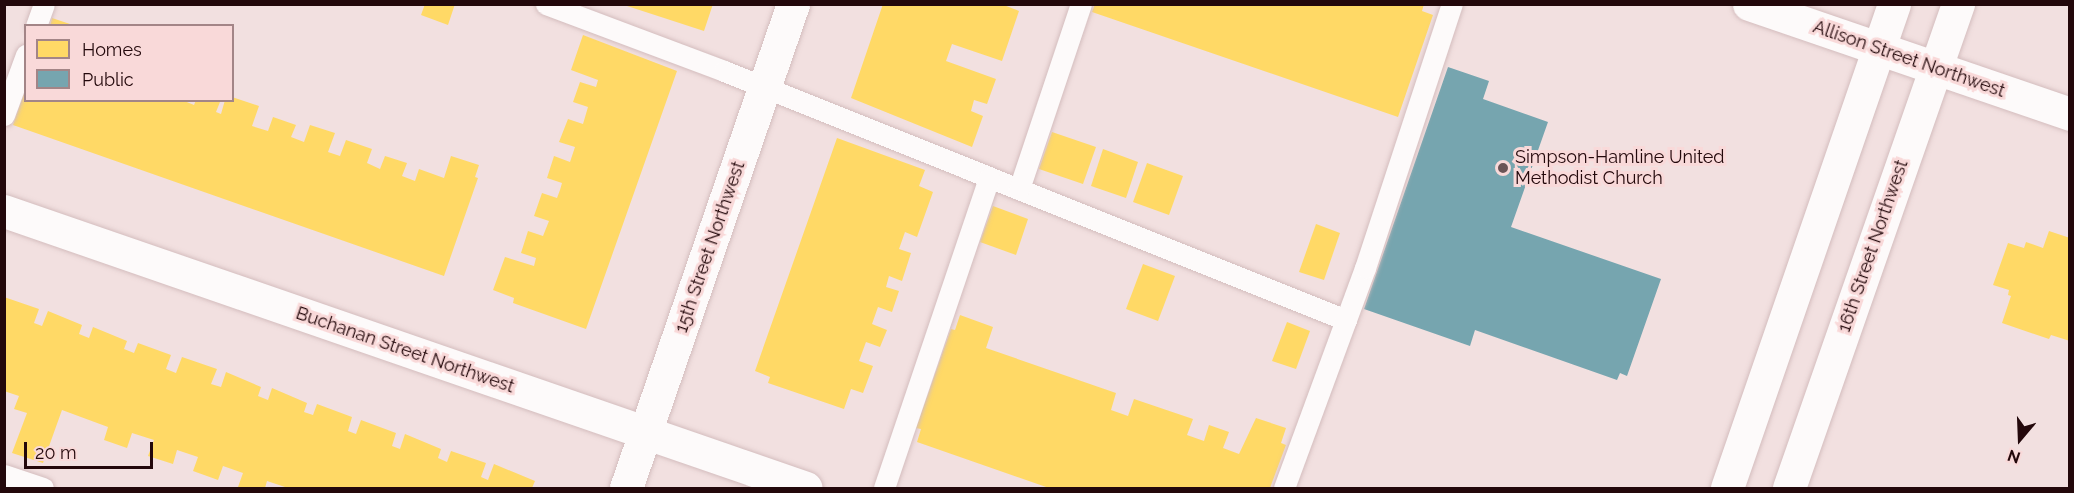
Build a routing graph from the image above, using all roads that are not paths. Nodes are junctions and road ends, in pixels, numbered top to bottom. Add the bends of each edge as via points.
1 (44, 4) edge
2 (546, 4) edge
3 (793, 4) edge
4 (1081, 4) edge
5 (1452, 4) edge
6 (1749, 4) edge
7 (1894, 4) edge
8 (1958, 4) edge
9 (37, 24) edge
10 (1878, 49) junction
11 (24, 61) edge
12 (1936, 69) junction
13 (765, 87) junction
14 (2070, 114) edge
15 (4, 115) edge
16 (989, 178) junction
17 (1019, 189) junction
18 (4, 211) edge
19 (1346, 320) junction
20 (645, 433) junction
21 (4, 475) edge
22 (43, 489) edge
23 (626, 489) edge
24 (806, 489) edge
25 (884, 489) edge
26 (1284, 489) edge
27 (1727, 489) edge
28 (1789, 489) edge

1 - 9 lane
2 - 13 lane
3 - 13 street, 15th Street Northwest
4 - 17 lane
5 - 19 lane
6 - 10 street, Allison Street Northwest
7 - 10 street
8 - 12 street, 16th Street Northwest
10 - 12 street, Allison Street Northwest
10 - 27 street
11 - 15 lane
12 - 14 street, Allison Street Northwest
12 - 28 street, 16th Street Northwest
13 - 16 lane
13 - 20 street, 15th Street Northwest
16 - 17 lane
16 - 25 lane
17 - 19 lane
18 - 20 street, Buchanan Street Northwest
19 - 26 lane
20 - 23 street, 15th Street Northwest
20 - 24 street, Buchanan Street Northwest
21 - 22 lane

